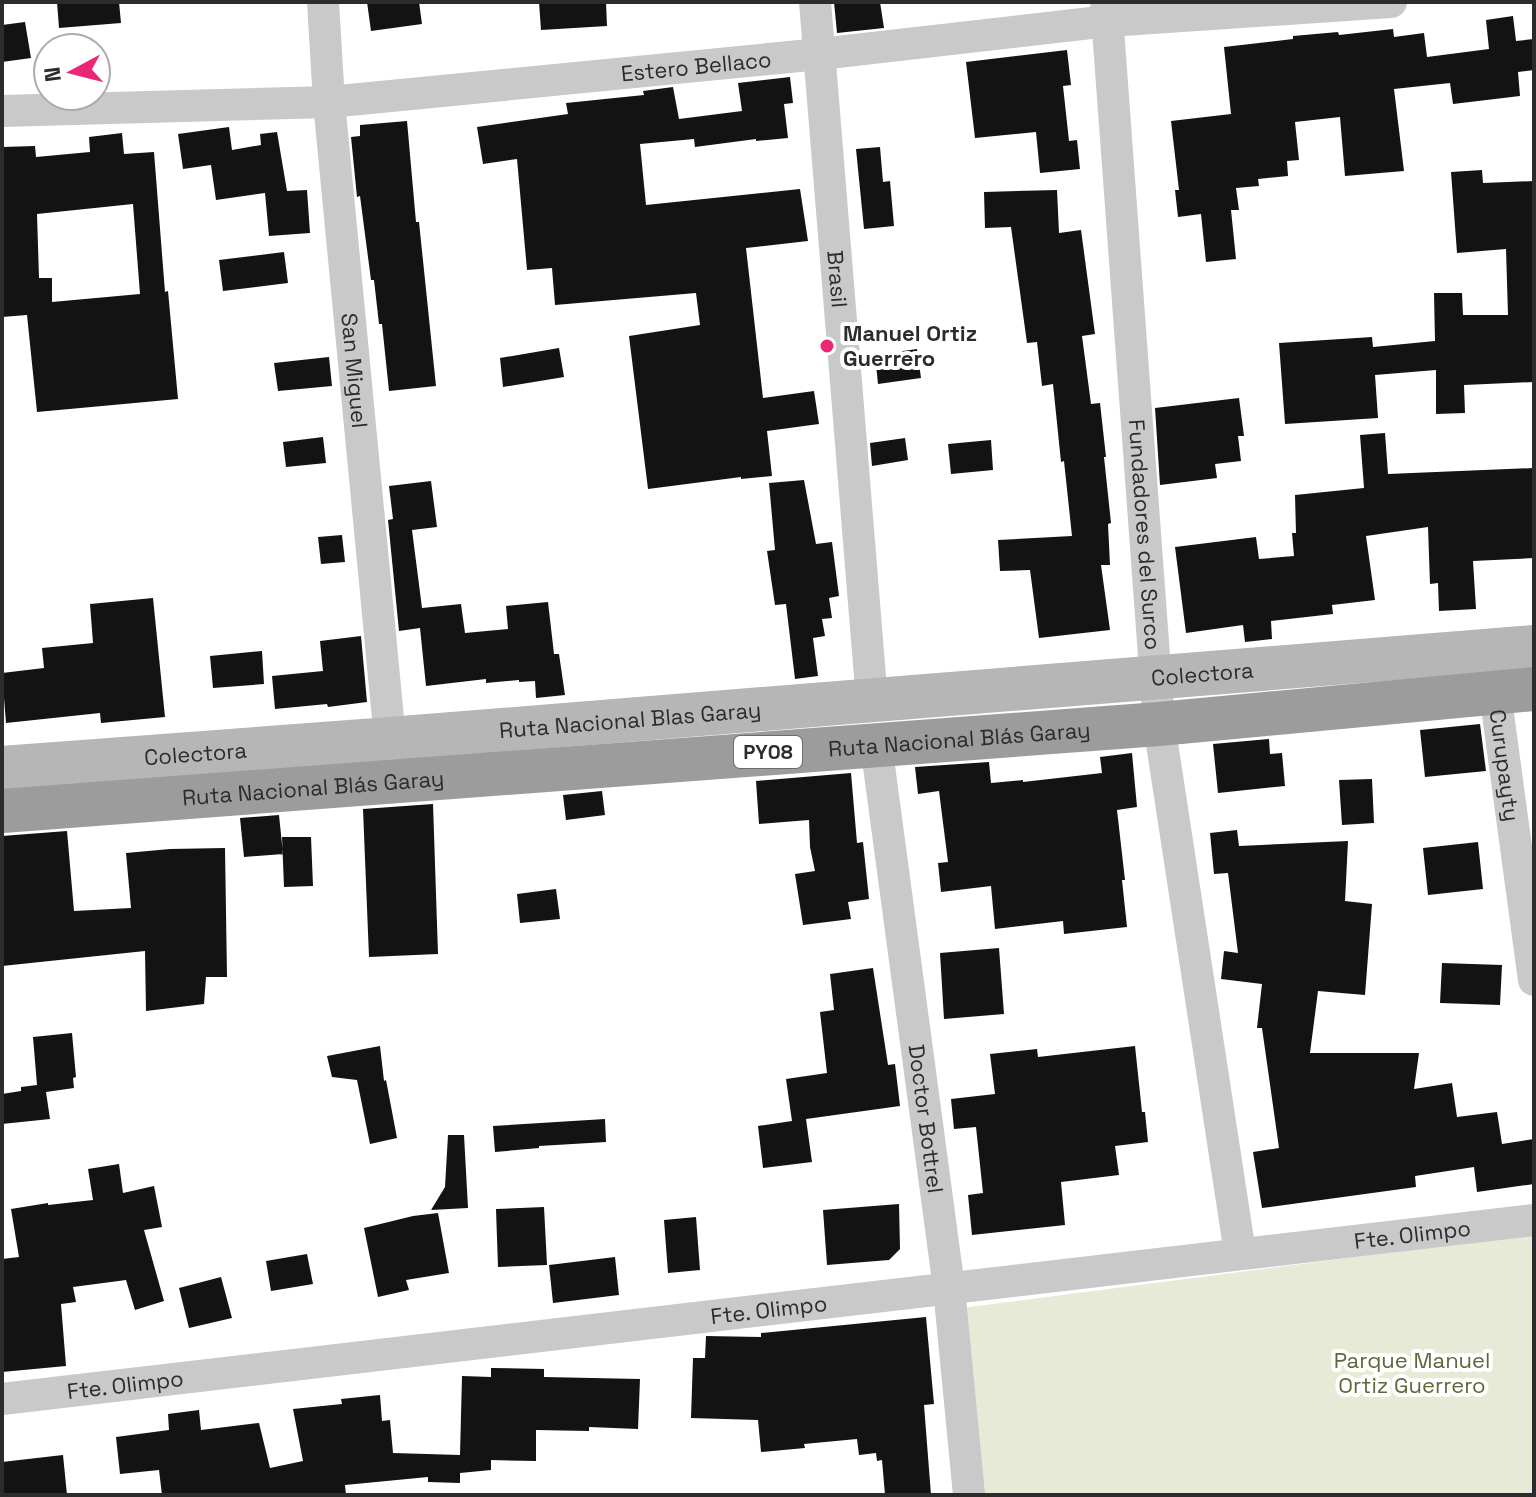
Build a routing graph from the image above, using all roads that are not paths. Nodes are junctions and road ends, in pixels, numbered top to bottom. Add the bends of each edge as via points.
1 (323, 2) edge
2 (815, 2) edge
3 (1391, 2) edge
4 (1107, 11) edge
5 (820, 54) junction
6 (329, 102) junction
7 (2, 111) edge
8 (1534, 647) edge
9 (1156, 677) junction
10 (1515, 690) edge
11 (872, 701) junction
12 (1159, 724) junction
13 (390, 739) junction
14 (876, 744) junction
15 (2, 768) edge
16 (2, 811) edge
17 (1534, 980) edge
18 (1534, 1220) edge
19 (1240, 1253) junction
20 (949, 1288) junction
21 (2, 1399) edge
22 (969, 1495) edge

1 - 6 street, San Miguel
2 - 5 street, Brasil
3 - 4 street, Estero Bellaco
4 - 5 street, Estero Bellaco
4 - 9 street, Fundadores del Surco
5 - 6 street, Estero Bellaco
5 - 11 street, Brasil
6 - 7 street, Estero Bellaco
6 - 13 street, San Miguel
8 - 9 main road, Colectora
9 - 11 main road, Colectora
9 - 12 street, Fundadores del Surco
10 - 12 highway, Ruta Nacional Blás Garay / PY08
10 - 17 street, Curupayty
11 - 13 main road, Ruta Nacional Blas Garay
12 - 14 highway, Ruta Nacional Blás Garay / PY08
12 - 19 street, Fundadores del Surco
13 - 15 main road, Colectora
14 - 16 highway, Ruta Nacional Blás Garay / PY08
14 - 20 street, Doctor Bottrel
18 - 19 street, Fte. Olimpo
19 - 20 street, Fte. Olimpo
20 - 21 street, Fte. Olimpo
20 - 22 street, Doctor Bottrel

